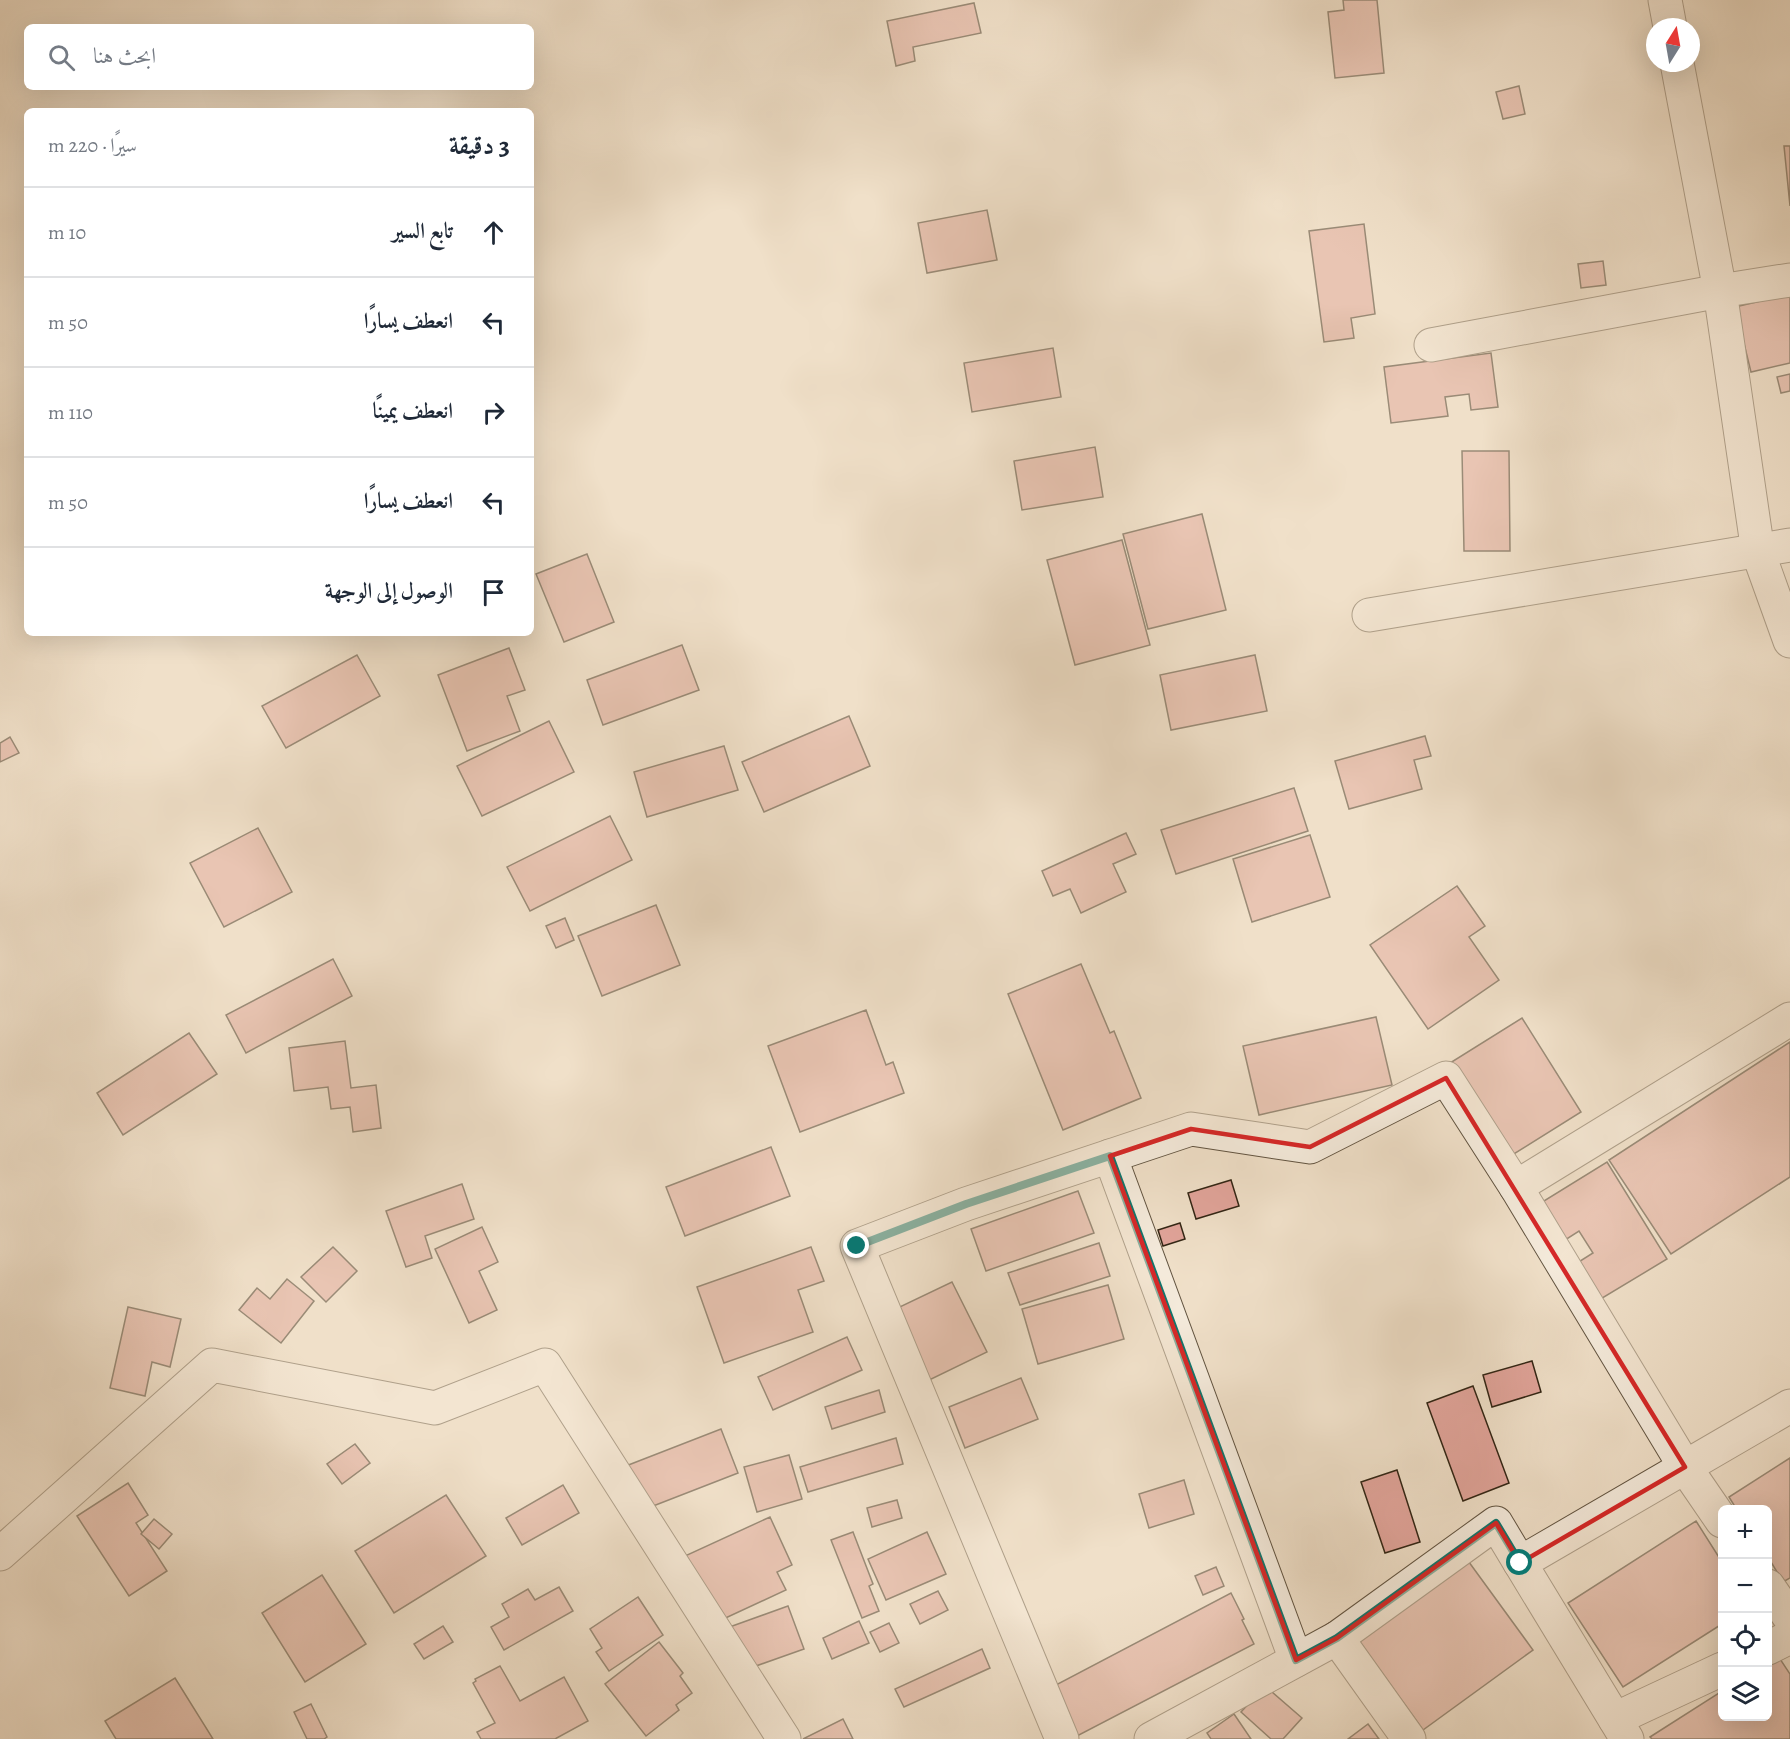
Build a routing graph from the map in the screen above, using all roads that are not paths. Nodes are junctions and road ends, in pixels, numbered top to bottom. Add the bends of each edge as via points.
1 (1665, 0) edge
2 (1668, 18) edge
3 (1679, 72) edge
4 (1790, 280) edge
5 (1720, 291) junction
6 (1431, 345) dead end
7 (1790, 545) edge
8 (1758, 552) junction
9 (1369, 615) dead end
10 (1790, 641) edge
11 (1790, 1019) edge
12 (1110, 1156) junction
13 (1516, 1187) junction
14 (1790, 1406) edge
15 (1685, 1467) junction
16 (1718, 1515) edge
17 (0, 1554) edge
18 (1520, 1563) junction
19 (1772, 1593) edge
20 (1790, 1618) edge
21 (1790, 1637) edge
22 (1337, 1638) junction
23 (1772, 1646) edge
24 (1296, 1660) junction
25 (1718, 1671) edge
26 (1621, 1729) edge
27 (784, 1739) edge
28 (1062, 1739) edge
29 (1151, 1739) edge
30 (1409, 1739) edge

1 - 2 street
3 - 5 street
4 - 5 street
5 - 6 street
5 - 8 street
7 - 8 street
8 - 9 street
8 - 10 street
11 - 13 street
12 - 13 street via 1191,1129 1311,1147 1446,1078
12 - 24 street
12 - 28 street via 966,1204 857,1246
13 - 15 street
14 - 15 street
15 - 16 street
15 - 18 street
17 - 27 street via 212,1365 435,1408 545,1365
18 - 22 street via 1496,1523
18 - 26 street
19 - 20 street
21 - 23 street
22 - 24 street
22 - 30 street
24 - 29 street
25 - 26 street

